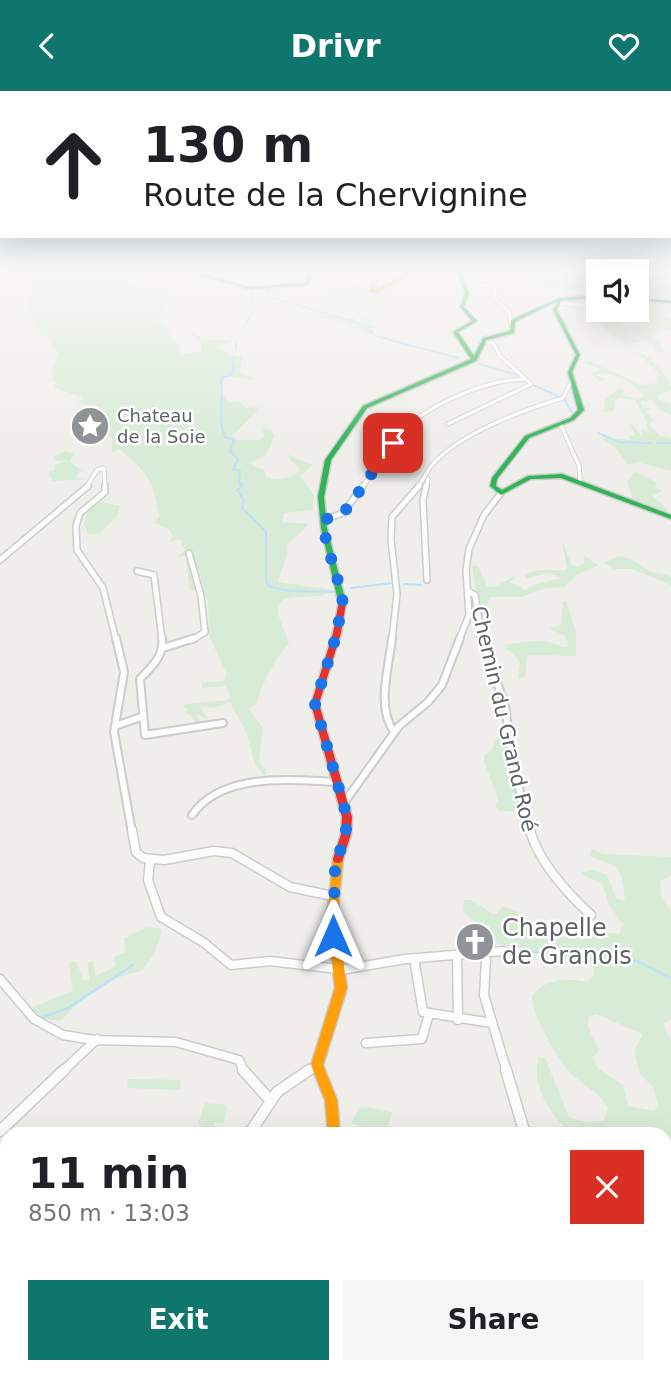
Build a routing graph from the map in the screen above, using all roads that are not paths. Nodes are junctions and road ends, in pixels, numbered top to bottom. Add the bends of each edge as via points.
1 (461, 329) edge
2 (512, 329) edge
3 (564, 329) edge
4 (482, 342) junction
5 (474, 359) junction
6 (526, 379) junction
7 (572, 380) junction
8 (560, 423) junction
9 (448, 424) dead end
10 (427, 474) junction
11 (580, 480) junction
12 (500, 493) junction
13 (671, 517) edge
14 (324, 520) junction
15 (189, 553) dead end
16 (0, 560) edge
17 (137, 572) dead end
18 (427, 580) dead end
19 (468, 591) junction
20 (163, 648) junction
21 (141, 717) junction
22 (223, 723) dead end
23 (115, 726) junction
24 (394, 732) junction
25 (337, 782) junction
26 (344, 803) junction
27 (192, 815) dead end
28 (150, 862) junction
29 (333, 895) junction
30 (590, 915) dead end
31 (481, 951) junction
32 (503, 951) dead end
33 (457, 954) junction
34 (414, 958) junction
35 (340, 969) junction
36 (0, 979) edge
37 (429, 1014) junction
38 (458, 1020) junction
39 (492, 1023) junction
40 (97, 1039) junction
41 (366, 1043) dead end
42 (317, 1065) junction
43 (270, 1100) junction
44 (4, 1127) edge
45 (253, 1127) edge
46 (333, 1127) edge
47 (523, 1127) edge

1 - 5 street via 455,332
2 - 4 street
3 - 7 street via 578,356 570,368
4 - 5 street
4 - 6 street via 493,344
5 - 14 street via 360,411 328,459 321,497
6 - 9 street via 530,385
6 - 14 street via 498,380 472,389 411,423 343,513
7 - 8 street via 582,409 576,417
7 - 10 street via 563,398 526,409 454,446
8 - 11 street via 579,466
8 - 12 street via 525,439 493,481
10 - 18 street via 423,500
10 - 24 street via 393,517 397,594 384,706
11 - 12 street via 535,475
11 - 13 street
12 - 19 street via 483,517 469,551
14 - 25 street via 343,597 337,633 315,701
15 - 20 street via 205,632
16 - 23 street via 86,489 97,470 104,468 105,492 80,513 76,542 103,588 124,672
17 - 20 street via 154,576
19 - 24 street via 468,618 442,685
19 - 30 street, Chemin du Grand Roé via 475,595 482,642 505,705 512,761 534,842 574,900
20 - 21 street via 140,679
21 - 22 street via 145,735
21 - 23 street
23 - 28 street via 133,843 139,857
24 - 26 street
25 - 26 street
25 - 27 street via 284,780 221,790 205,797
26 - 29 street via 346,830
28 - 29 street via 229,851 289,887
28 - 35 street via 148,880 161,917 231,965 270,961
29 - 35 street via 332,932
31 - 32 street
31 - 33 street
31 - 39 street via 486,960 484,995
33 - 34 street
33 - 38 street
34 - 35 street
34 - 37 street via 420,1009
35 - 42 street via 340,997
36 - 40 street via 47,1029 66,1037
37 - 38 street
37 - 41 street via 422,1039
38 - 39 street
39 - 47 street
40 - 43 street via 177,1042 216,1057 239,1060 246,1076
40 - 44 street
42 - 43 street
42 - 46 street via 331,1100
43 - 45 street

